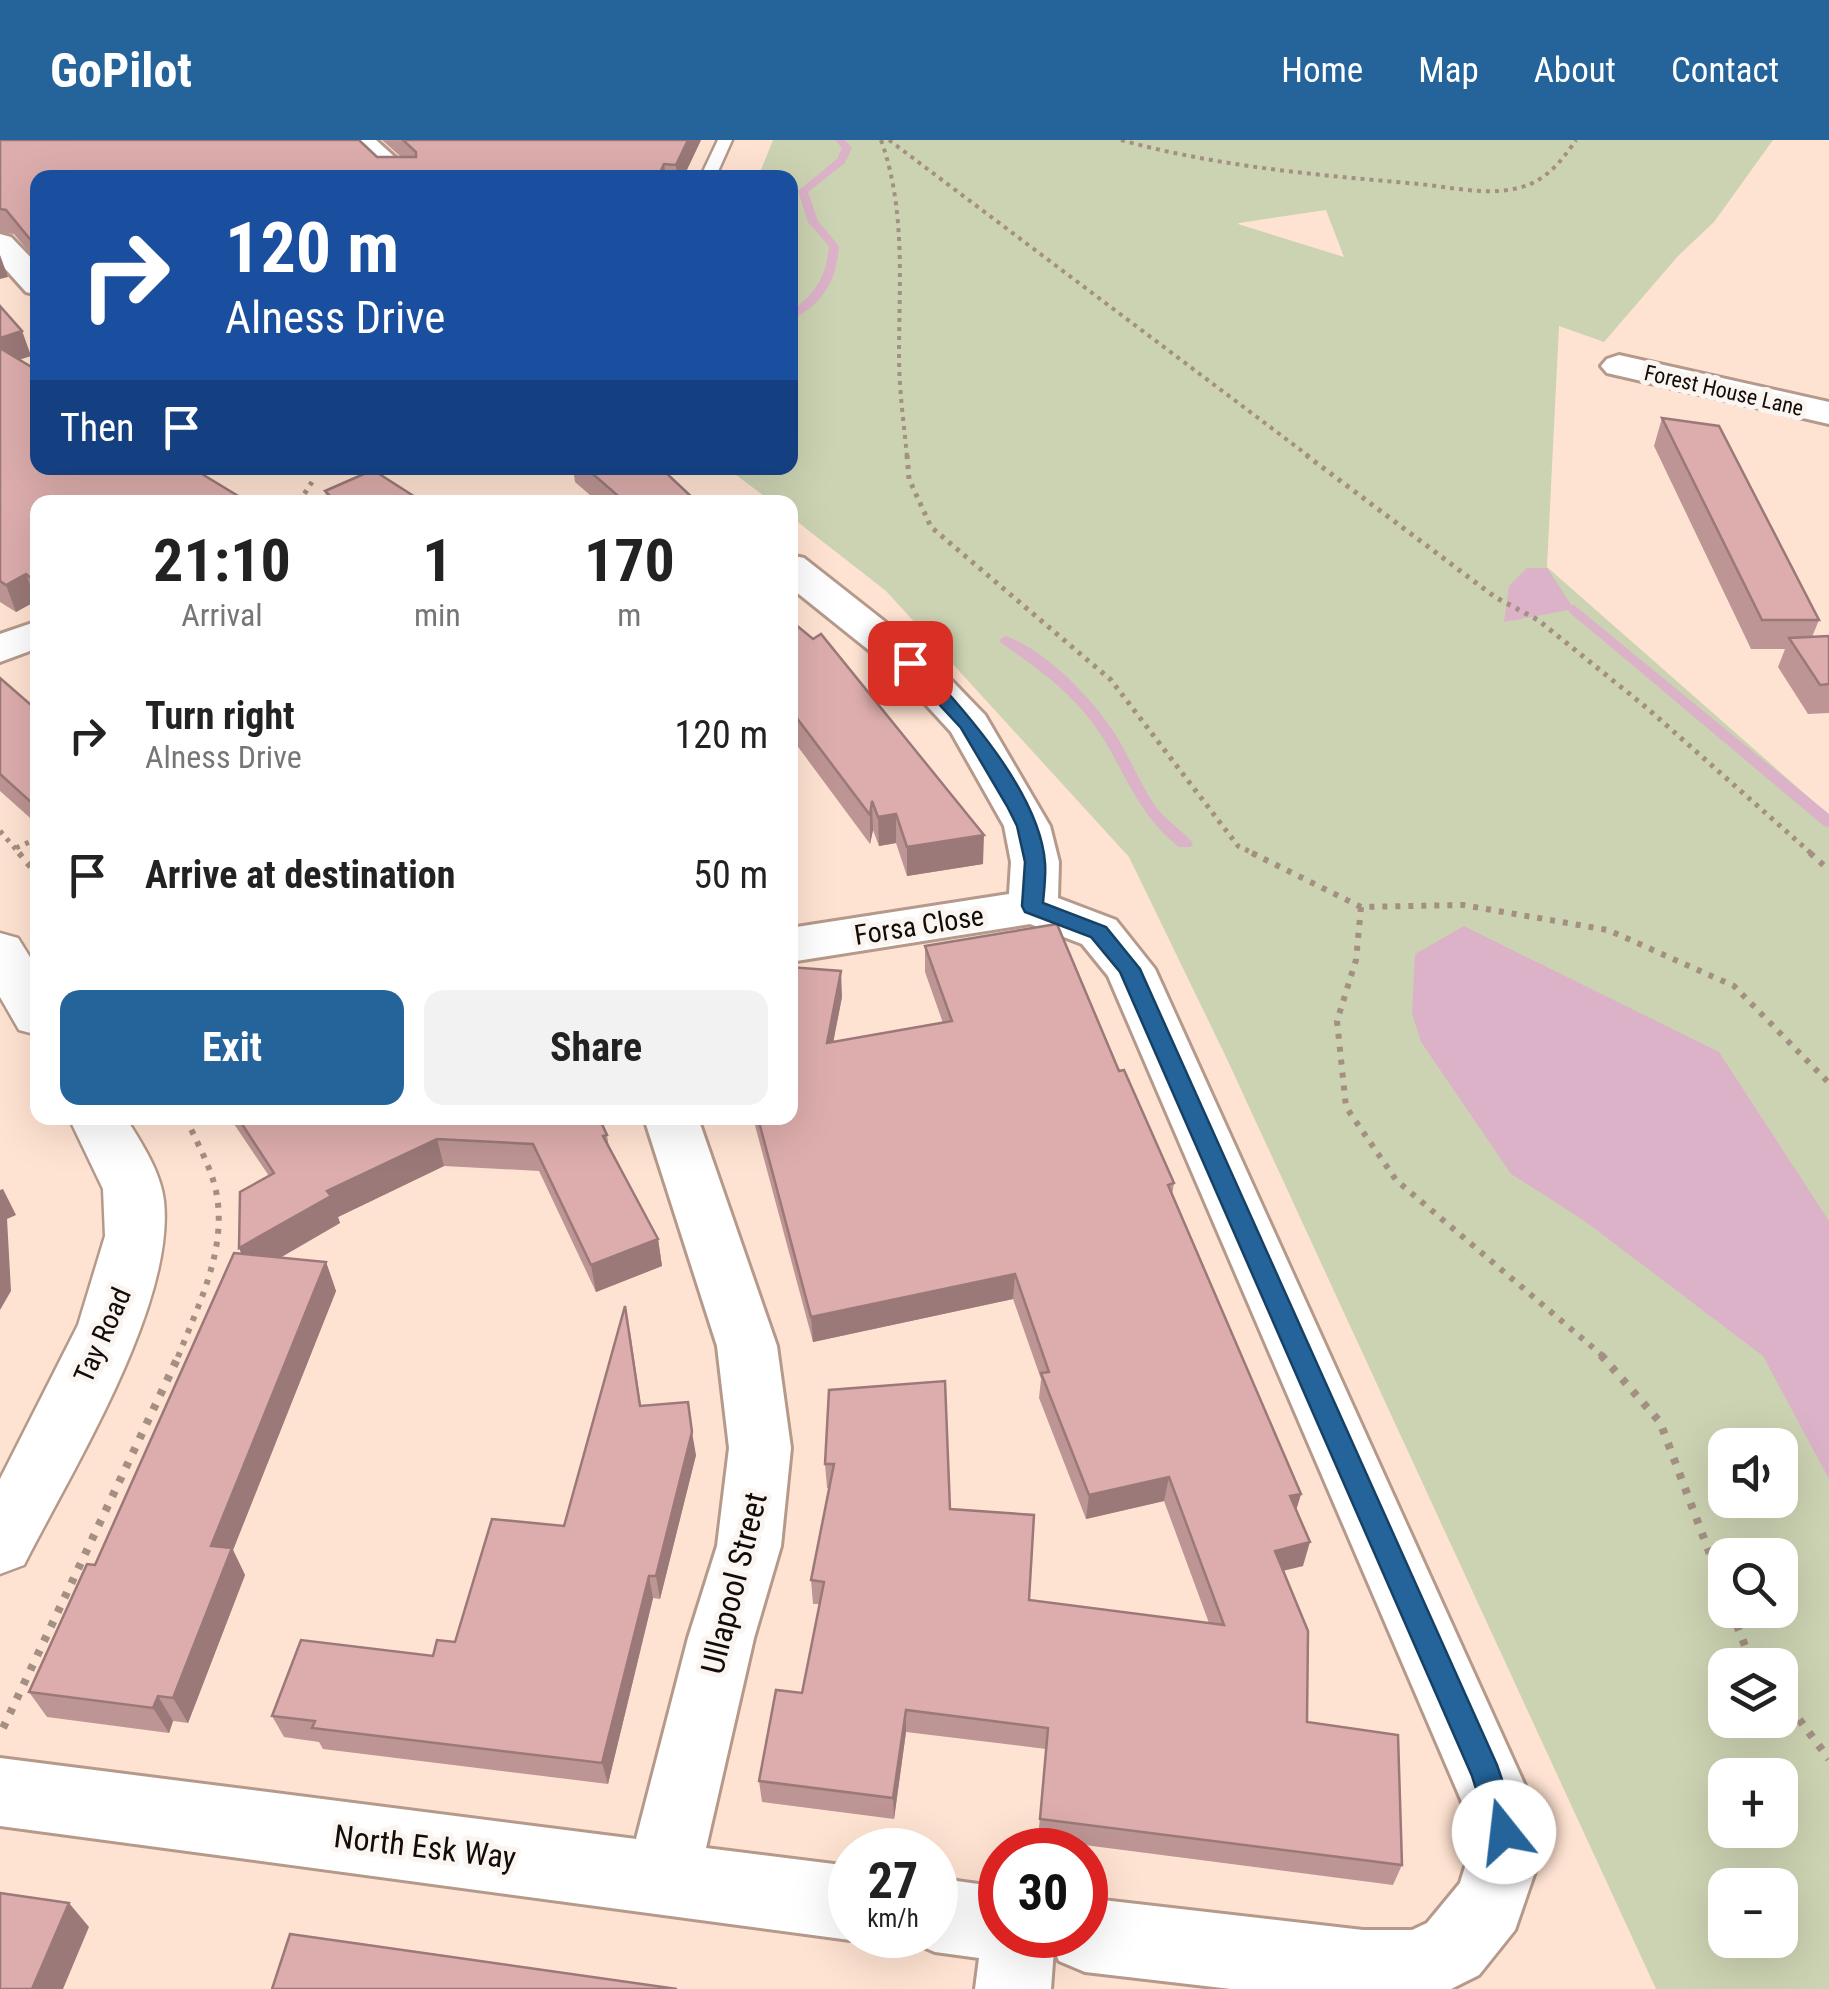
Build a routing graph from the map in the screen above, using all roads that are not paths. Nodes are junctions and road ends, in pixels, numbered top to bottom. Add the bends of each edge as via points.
1 (358, 140) edge
2 (726, 140) edge
3 (394, 170) edge
4 (711, 170) edge
5 (0, 244) edge
6 (30, 276) edge
7 (1618, 366) dead end
8 (1829, 413) edge
9 (798, 573) edge
10 (30, 636) edge
11 (0, 649) edge
12 (1033, 906) junction
13 (798, 944) edge
14 (0, 952) edge
15 (30, 1003) edge
16 (101, 1125) edge
17 (673, 1125) edge
18 (0, 1544) edge
19 (0, 1792) edge
20 (663, 1877) junction
21 (828, 1900) edge
22 (1108, 1937) edge
23 (1015, 1958) edge
24 (1442, 1975) edge
25 (1012, 1989) edge

1 - 3 street
2 - 4 lane
5 - 6 street
7 - 8 street, Forest House Lane
9 - 12 street via 910,663 968,725 1027,826 1035,862
10 - 11 street
12 - 13 street, Forsa Close
12 - 24 street via 1098,932 1130,969 1497,1801 1504,1832 1498,1884
14 - 15 street
16 - 18 street, Tay Road via 130,1177 136,1222 131,1266
17 - 20 street, Ullapool Street via 747,1346 760,1448 749,1546
19 - 20 street, North Esk Way
20 - 21 street, North Esk Way
22 - 24 street
23 - 25 street

